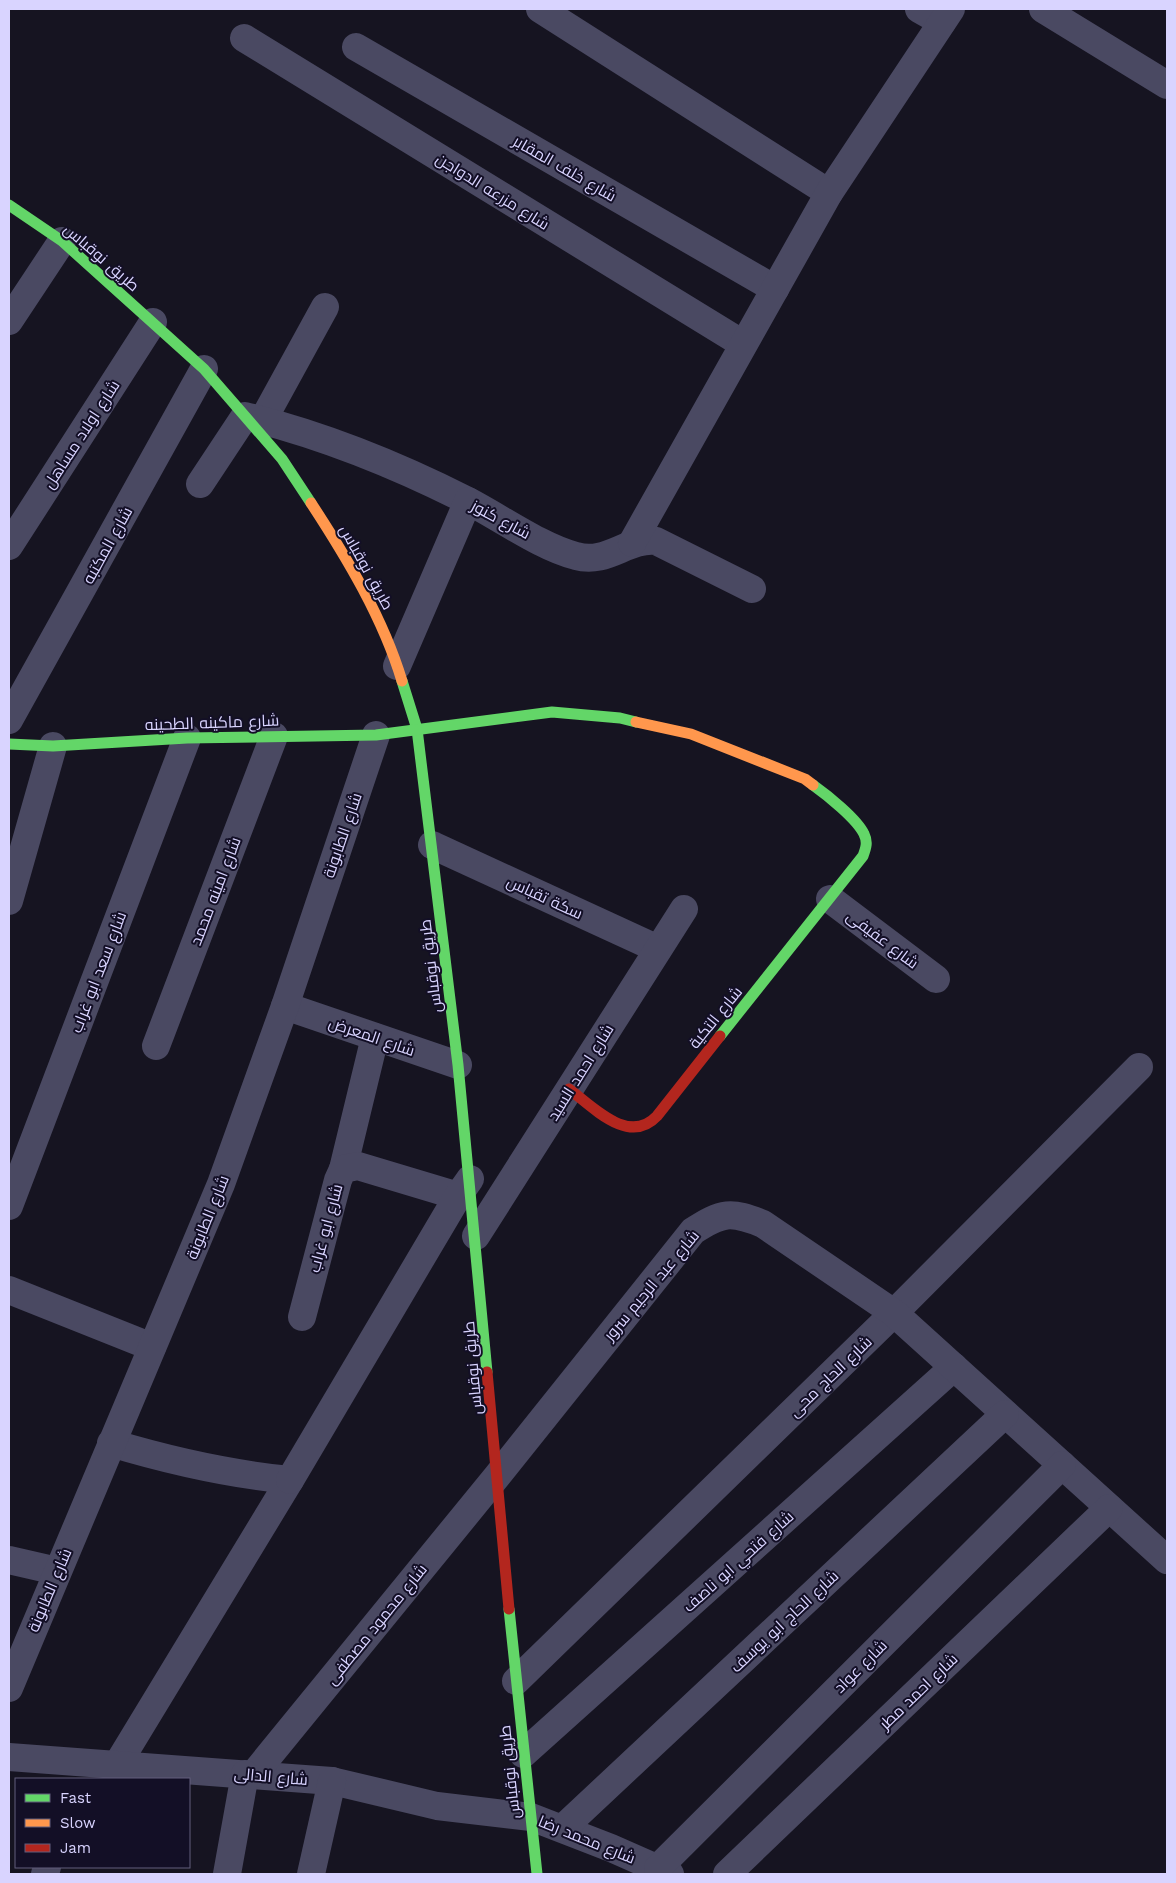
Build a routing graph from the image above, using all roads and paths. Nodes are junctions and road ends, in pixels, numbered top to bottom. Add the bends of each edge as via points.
1 (540, 9) edge
2 (919, 9) edge
3 (1043, 9) edge
4 (946, 15) edge
5 (244, 38) dead end
6 (356, 47) dead end
7 (1167, 85) edge
8 (830, 193) junction
9 (9, 205) edge
10 (62, 241) junction
11 (775, 289) junction
12 (325, 307) dead end
13 (9, 321) edge
14 (153, 322) junction
15 (742, 344) junction
16 (204, 369) junction
17 (254, 418) junction
18 (200, 484) dead end
19 (468, 501) junction
20 (632, 543) junction
21 (9, 546) edge
22 (752, 589) dead end
23 (397, 666) junction
24 (9, 720) edge
25 (417, 729) junction
26 (376, 735) junction
27 (274, 736) junction
28 (187, 738) junction
29 (9, 744) edge
30 (53, 746) junction
31 (432, 845) junction
32 (863, 856) joint
33 (830, 899) junction
34 (9, 901) edge
35 (684, 908) dead end
36 (658, 949) junction
37 (936, 979) dead end
38 (285, 1006) junction
39 (375, 1037) junction
40 (156, 1046) dead end
41 (458, 1065) junction
42 (1139, 1067) dead end
43 (569, 1089) junction
44 (343, 1169) junction
45 (464, 1188) junction
46 (9, 1206) edge
47 (476, 1236) junction
48 (9, 1290) edge
49 (894, 1313) junction
50 (302, 1317) dead end
51 (152, 1347) junction
52 (954, 1367) junction
53 (1005, 1414) junction
54 (111, 1443) junction
55 (1062, 1465) junction
56 (498, 1475) junction
57 (290, 1480) junction
58 (1109, 1508) junction
59 (9, 1560) edge
60 (1167, 1560) edge
61 (57, 1571) junction
62 (516, 1681) junction
63 (9, 1688) edge
64 (523, 1754) junction
65 (9, 1757) edge
66 (117, 1765) junction
67 (74, 1770) edge
68 (250, 1774) junction
69 (332, 1781) junction
70 (531, 1817) junction
71 (563, 1828) junction
72 (664, 1871) edge
73 (227, 1874) edge
74 (311, 1874) edge
75 (537, 1874) edge
76 (728, 1874) edge

1 - 8 street
2 - 4 street
3 - 7 street
4 - 8 street
5 - 15 street, شارع مزرعه الدواجن
6 - 11 street, شارع خلف المقابر
8 - 11 street
9 - 10 street, طريق نوقباس
10 - 13 street
10 - 14 street, طريق نوقباس
11 - 15 street
12 - 17 street
14 - 16 street, طريق نوقباس
14 - 21 street, شارع اولاد مساهل
15 - 20 street
16 - 17 street, طريق نوقباس
16 - 24 street, شارع المكتبه
17 - 18 street
17 - 19 street, شارع كنوز via 294,428 374,458
17 - 23 street, طريق نوقباس via 330,532 368,599 392,648
19 - 20 street, شارع كنوز via 559,550 577,556 603,557
19 - 23 street
20 - 22 street, شارع كنوز via 644,540 663,544
23 - 25 street, طريق نوقباس
25 - 26 street, شارع ماكينه الطحينه
25 - 31 street, طريق نوقباس
25 - 32 street, شارع ماكينه الطحينه via 552,712 620,718 691,734 805,779 834,800 864,833 867,846
26 - 27 street, شارع ماكينه الطحينه
26 - 38 street, شارع الطابونة
27 - 28 street, شارع ماكينه الطحينه
27 - 40 street, شارع امينه محمد
28 - 30 street, شارع ماكينه الطحينه
28 - 46 street, شارع سعد ابو غراب
29 - 30 street, شارع ماكينه الطحينه
30 - 34 street
31 - 36 street, سكة تقباس
31 - 41 street, طريق نوقباس
32 - 33 street, شارع التكية
33 - 37 street, شارع عفيفى
33 - 43 street, شارع التكية via 646,1126 628,1128 616,1124
35 - 36 street, شارع احمد السيد
36 - 43 street, شارع احمد السيد
38 - 39 street, شارع المعرض
38 - 51 street, شارع الطابونة via 221,1184
39 - 41 street, شارع المعرض
39 - 44 street
41 - 45 street, طريق نوقباس
42 - 49 street, شارع الحاج محى
43 - 47 street, شارع احمد السيد
44 - 45 street, شارع ابو غراب via 358,1166
44 - 50 street, شارع ابو غراب
45 - 47 street, طريق نوقباس
45 - 57 street
47 - 56 street, طريق نوقباس
48 - 51 street
49 - 52 street
49 - 56 street, شارع عبد الرحيم سرور via 763,1224 740,1214 714,1217 693,1231
49 - 62 street, شارع الحاج محى
51 - 54 street, شارع الطابونة
52 - 53 street
52 - 64 street, شارع فتحي ابو ناصف
53 - 55 street
53 - 71 street, شارع الحاج ابو يوسف
54 - 57 street via 239,1475
54 - 61 street, شارع الطابونة
55 - 58 street
55 - 72 street, شارع عواد
56 - 62 street, طريق نوقباس
56 - 68 street, شارع محمود مصطفى
57 - 66 street
58 - 60 street
58 - 76 street, شارع احمد مطر
59 - 61 street
61 - 63 street, شارع الطابونة
62 - 64 street, طريق نوقباس
64 - 70 street, طريق نوقباس
65 - 67 street, شارع الدالى
66 - 67 street, شارع الدالى
66 - 68 street, شارع الدالى
68 - 69 street, شارع الدالى
68 - 73 street
69 - 70 street, شارع الدالى via 437,1806
69 - 74 street
70 - 71 street, شارع محمد رضا
70 - 75 street, طريق نوقباس
71 - 72 street, شارع محمد رضا

